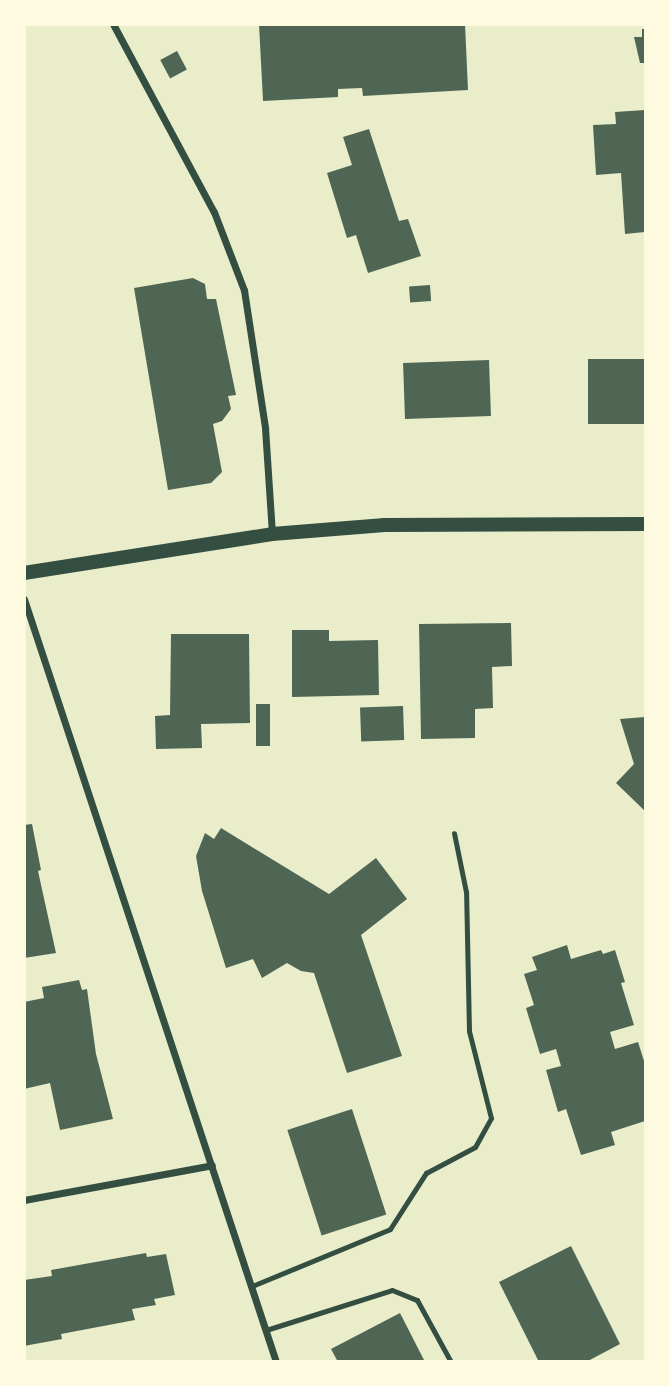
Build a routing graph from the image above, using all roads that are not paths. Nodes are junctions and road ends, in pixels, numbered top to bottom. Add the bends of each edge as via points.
1 (113, 24) edge
2 (646, 524) edge
3 (272, 534) junction
4 (24, 573) edge
5 (24, 599) edge
6 (454, 833) dead end
7 (212, 1165) junction
8 (24, 1200) edge
9 (252, 1286) junction
10 (266, 1330) junction
11 (276, 1362) edge
12 (451, 1362) edge

1 - 3 street via 214,212 244,290 265,428
2 - 3 main road via 385,525
3 - 4 main road
5 - 7 street
6 - 9 lane via 466,892 469,1031 491,1118 475,1147 426,1173 390,1230
7 - 8 street
7 - 9 street
9 - 10 street
10 - 11 street
10 - 12 lane via 393,1290 417,1300

